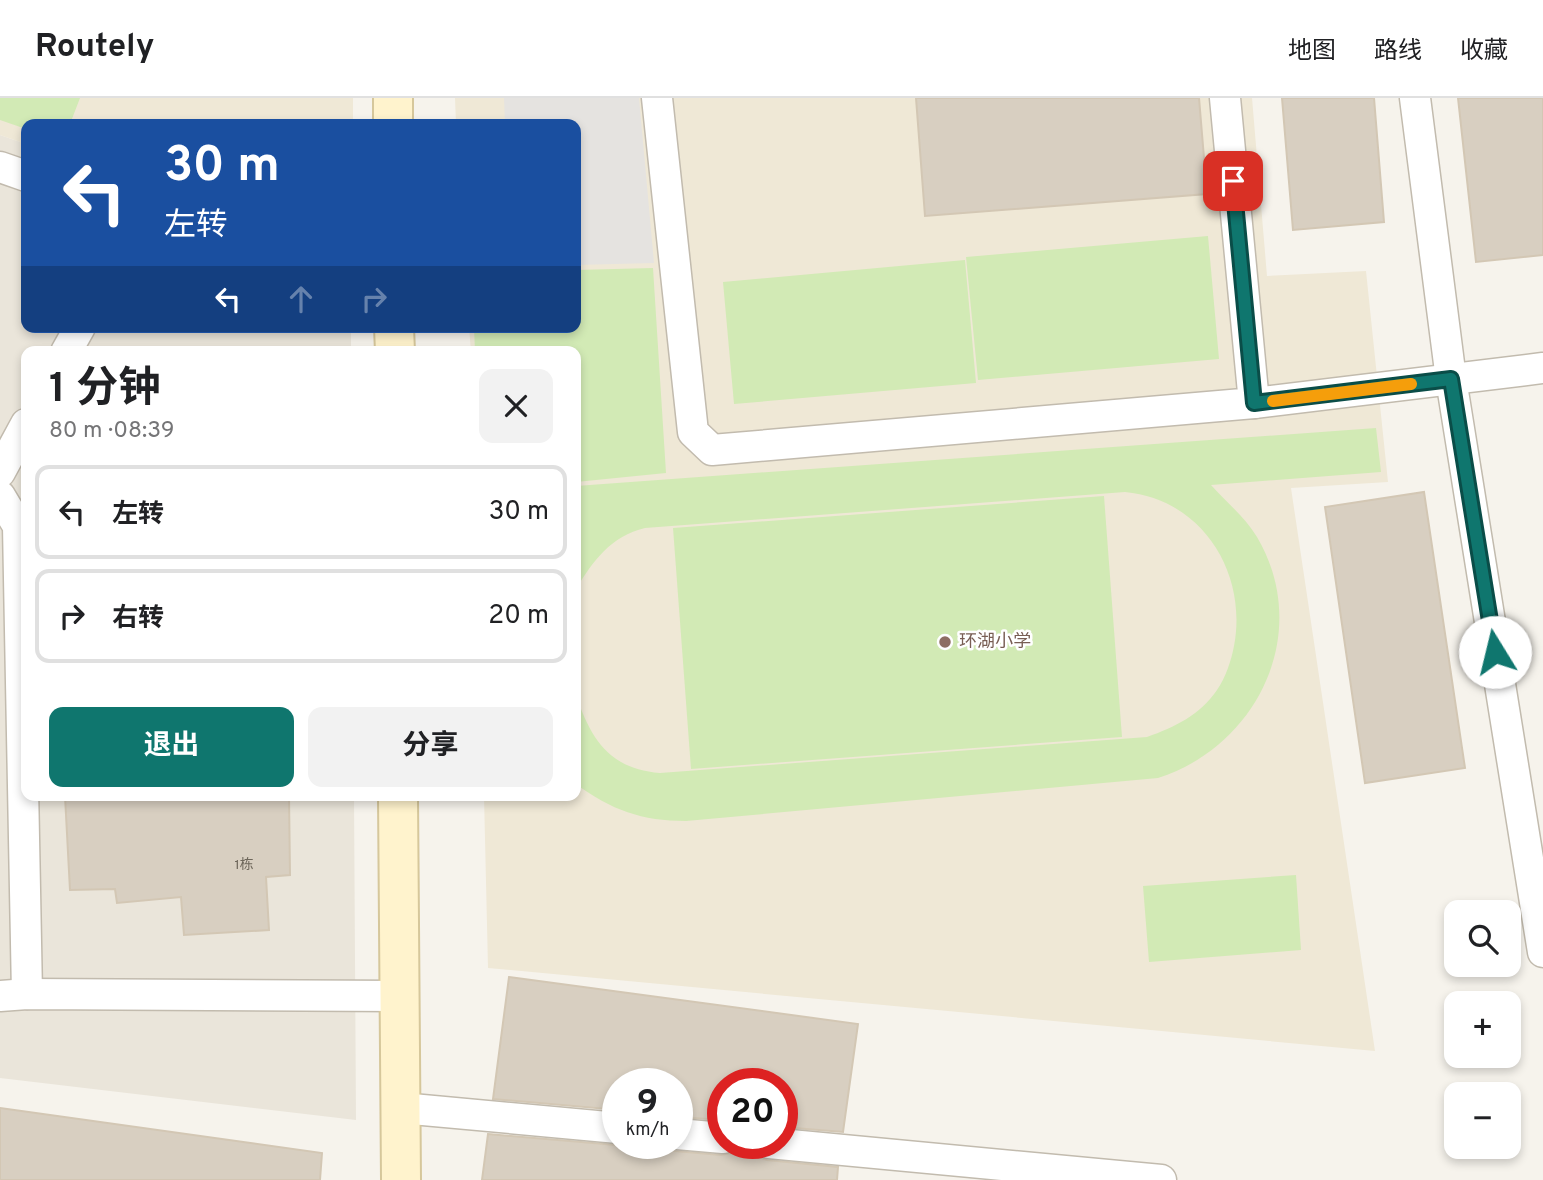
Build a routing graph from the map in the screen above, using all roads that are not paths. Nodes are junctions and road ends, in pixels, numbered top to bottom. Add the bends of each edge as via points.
1 (393, 98) edge
2 (657, 98) edge
3 (1225, 98) edge
4 (1415, 98) edge
5 (393, 119) edge
6 (0, 167) edge
7 (21, 174) edge
8 (1543, 368) edge
9 (1451, 379) junction
10 (1254, 403) junction
11 (21, 433) edge
12 (0, 472) edge
13 (0, 496) edge
14 (398, 801) edge
15 (1543, 952) edge
16 (13, 995) edge
17 (399, 996) junction
18 (401, 1108) junction
19 (602, 1127) edge
20 (798, 1146) edge
21 (401, 1180) edge
22 (1161, 1180) edge

1 - 5 street
2 - 10 lane via 693,432 712,450
3 - 10 lane
4 - 9 lane
6 - 7 lane
8 - 9 lane
9 - 10 lane
9 - 15 lane
11 - 12 lane
13 - 16 lane via 18,526
14 - 17 street
16 - 17 lane
17 - 18 street
18 - 19 lane
18 - 21 street
20 - 22 lane

